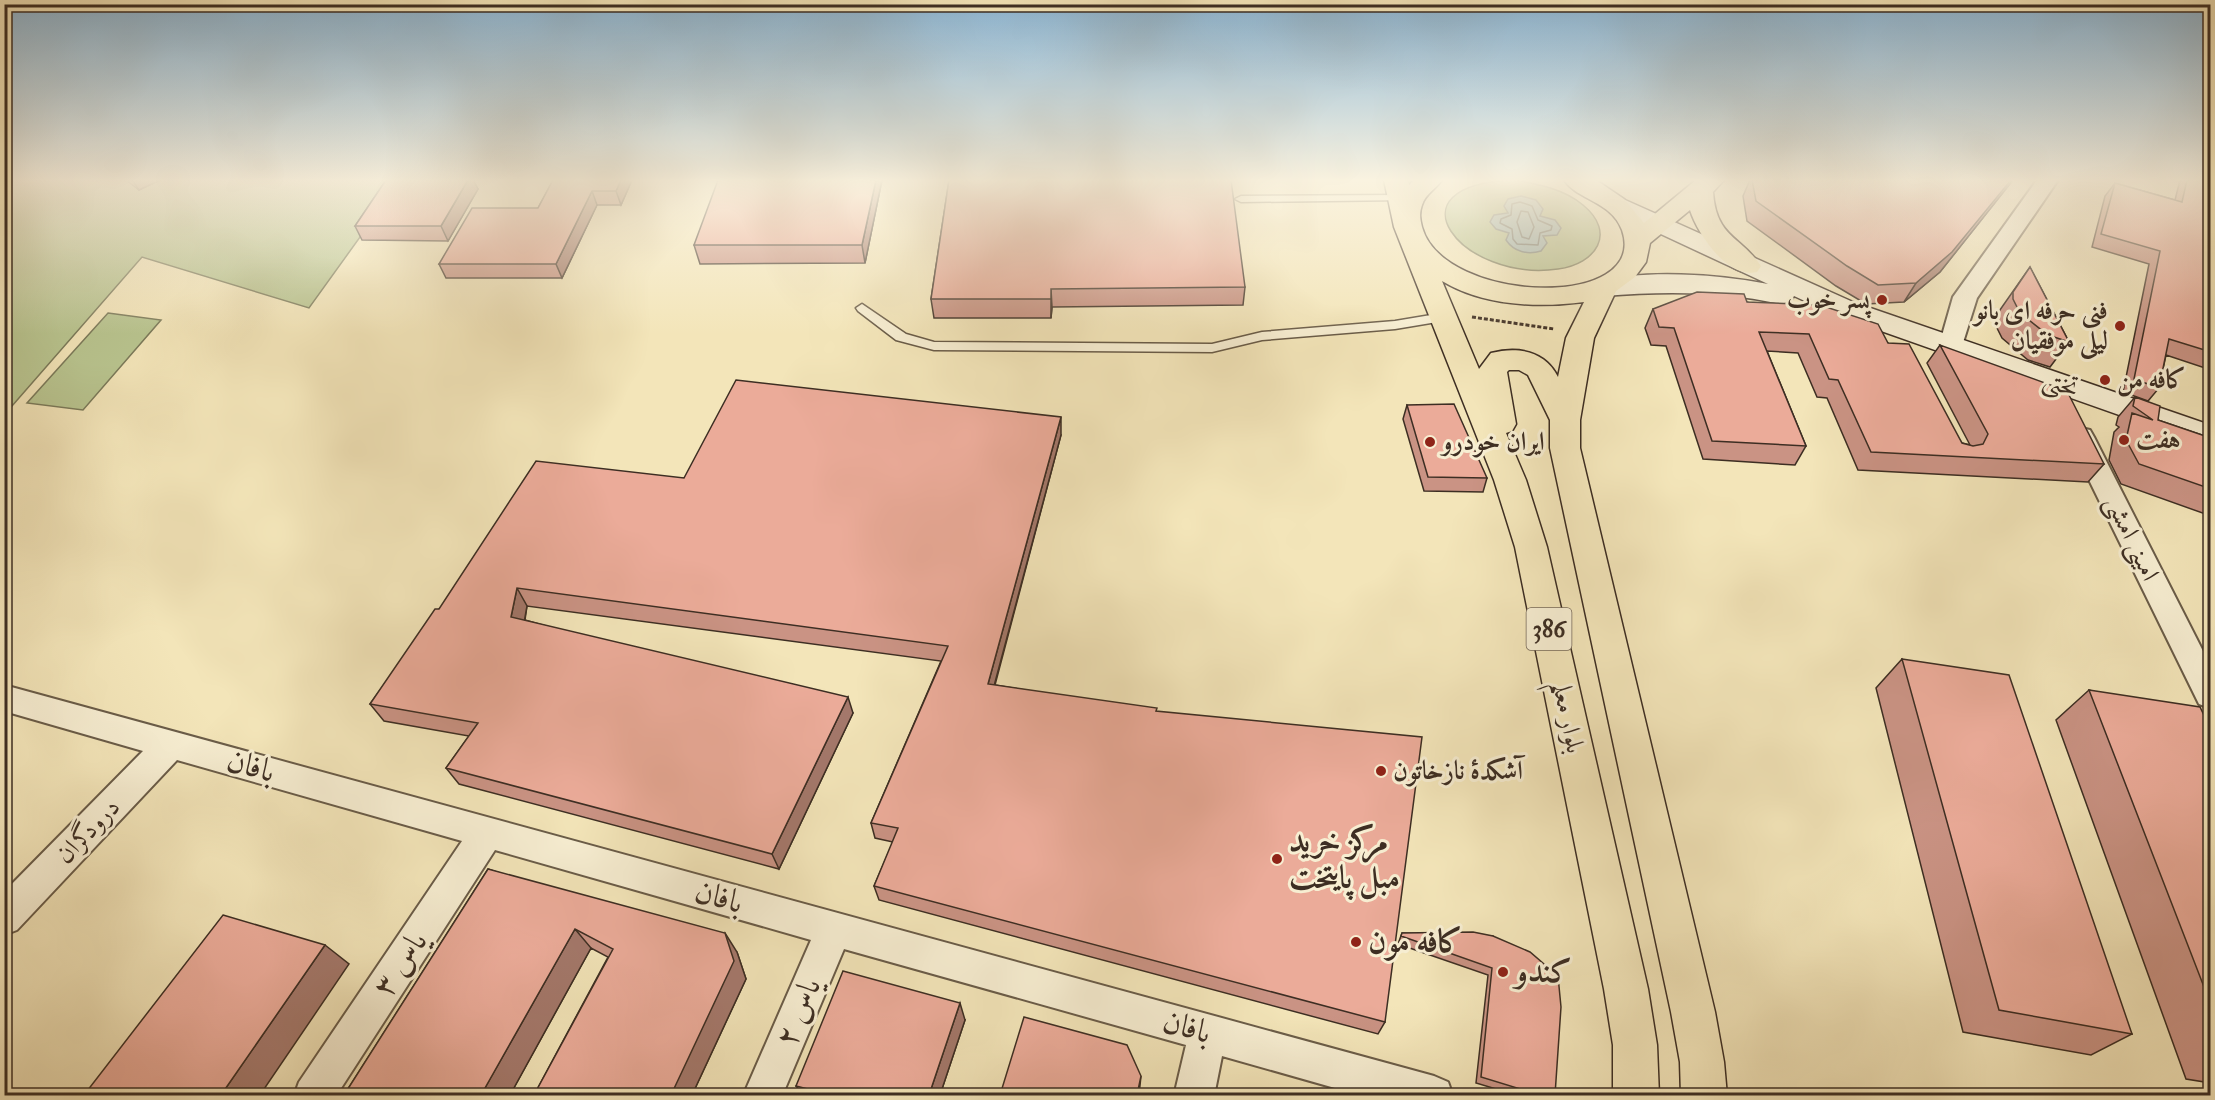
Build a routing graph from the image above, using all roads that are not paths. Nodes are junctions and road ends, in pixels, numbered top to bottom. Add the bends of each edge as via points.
1 (1411, 231) edge
2 (1412, 231) edge
3 (1633, 231) edge
4 (1648, 231) edge
5 (1675, 231) edge
6 (1713, 231) edge
7 (2012, 231) edge
8 (1637, 241) junction
9 (1748, 266) junction
10 (1604, 288) junction
11 (862, 308) dead end
12 (1843, 308) junction
13 (1443, 317) junction
14 (1893, 326) junction
15 (1951, 346) junction
16 (1910, 358) edge
17 (2054, 382) junction
18 (1565, 420) junction
19 (2211, 436) edge
20 (1510, 480) junction
21 (2211, 695) edge
22 (5, 699) edge
23 (171, 744) junction
24 (488, 832) junction
25 (4, 918) edge
26 (834, 929) junction
27 (1208, 1032) junction
28 (313, 1095) edge
29 (762, 1095) edge
30 (1194, 1095) edge
31 (1434, 1095) edge
32 (1636, 1095) edge
33 (1704, 1095) edge

1 - 10 main road via 1415,245 1432,262 1484,289 1548,299
2 - 13 main road, بلوار معلم / 386
3 - 8 main road
4 - 8 main road
5 - 9 main road, تختی
6 - 9 main road via 1726,249
7 - 15 street via 1965,297
8 - 10 main road via 1635,259 1623,275
9 - 12 main road, تختی
10 - 12 main road, تختی via 1664,282 1744,286
10 - 18 main road, 386 via 1580,338
11 - 13 lane via 901,337 934,346 1212,348 1262,336
12 - 14 main road, تختی
13 - 20 main road, بلوار معلم / 386
14 - 15 main road, تختی
14 - 16 street
15 - 17 main road, تختی
17 - 19 main road, تختی
17 - 21 street, امینی امشی
18 - 20 main road via 1540,369 1525,360 1501,360 1492,371
18 - 33 main road, 386 via 1564,448 1693,1012
20 - 32 main road, بلوار معلم / 386 via 1531,547 1623,977 1635,1046
22 - 23 street, بافان
23 - 24 street, بافان
23 - 25 street, درودگران
24 - 26 street, بافان
24 - 28 street, یاس ۳
26 - 27 street, بافان
26 - 29 street, یاس ۲
27 - 30 street
27 - 31 street, بافان

